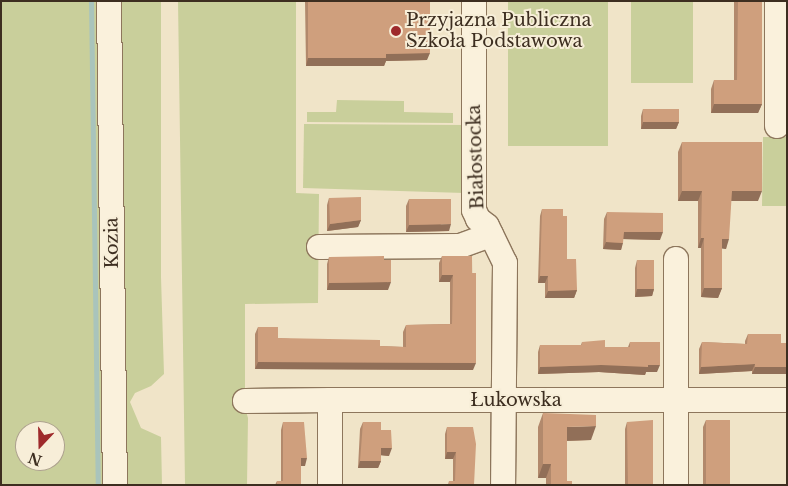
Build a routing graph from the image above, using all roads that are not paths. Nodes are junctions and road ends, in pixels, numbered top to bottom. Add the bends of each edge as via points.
1 (109, 1) edge
2 (474, 1) edge
3 (777, 1) edge
4 (782, 44) edge
5 (777, 126) dead end
6 (492, 235) junction
7 (319, 247) dead end
8 (676, 259) dead end
9 (330, 400) junction
10 (506, 400) junction
11 (676, 400) junction
12 (787, 400) edge
13 (245, 401) dead end
14 (115, 485) edge
15 (330, 485) edge
16 (504, 485) edge
17 (676, 485) edge

1 - 14 street, Kozia
2 - 6 street, Białostocka via 474,210
3 - 4 street
4 - 5 street
6 - 7 street via 460,246
6 - 10 street, Białostocka via 505,263
8 - 11 street
9 - 10 street, Łukowska
9 - 13 street, Łukowska
9 - 15 street
10 - 11 street, Łukowska
10 - 16 street, Białostocka
11 - 12 street, Łukowska
11 - 17 street

